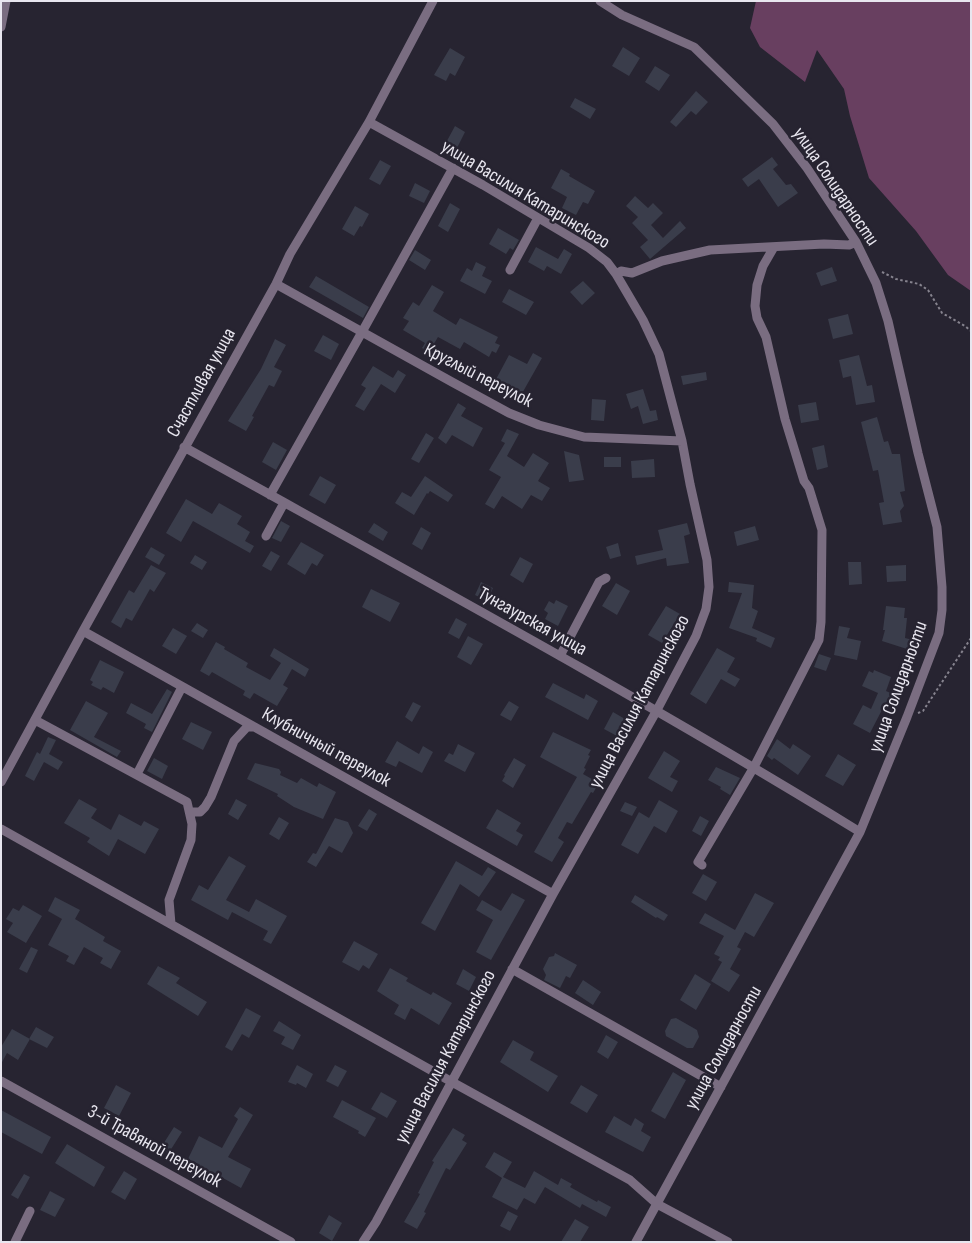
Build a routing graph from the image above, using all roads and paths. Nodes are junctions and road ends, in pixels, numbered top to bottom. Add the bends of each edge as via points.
1 (6, 1) edge
2 (433, 1) edge
3 (600, 1) edge
4 (1, 26) edge
5 (368, 122) junction
6 (452, 168) junction
7 (538, 218) junction
8 (856, 242) junction
9 (774, 247) junction
10 (510, 270) dead end
11 (870, 270) junction
12 (616, 274) junction
13 (276, 284) junction
14 (971, 331) edge
15 (362, 332) junction
16 (682, 441) junction
17 (184, 447) junction
18 (270, 495) junction
19 (284, 503) junction
20 (266, 536) dead end
21 (606, 578) dead end
22 (83, 631) junction
23 (971, 638) edge
24 (560, 656) junction
25 (182, 687) junction
26 (657, 710) junction
27 (907, 717) junction
28 (34, 720) junction
29 (254, 727) junction
30 (754, 767) junction
31 (137, 774) junction
32 (1, 782) edge
33 (190, 812) junction
34 (1, 829) edge
35 (860, 832) junction
36 (702, 864) dead end
37 (553, 894) junction
38 (170, 924) junction
39 (512, 969) junction
40 (1, 1081) edge
41 (452, 1082) junction
42 (721, 1087) junction
43 (657, 1204) junction
44 (30, 1211) dead end
45 (14, 1242) edge
46 (291, 1242) edge
47 (363, 1242) edge
48 (636, 1242) edge
49 (728, 1242) edge

1 - 4 street
2 - 5 street, Счастливая улица
3 - 8 street, улица Солидарности via 622,15 694,47 773,124
5 - 6 street, улица Василия Катаринского
5 - 13 street, Счастливая улица via 290,254
6 - 7 street, улица Василия Катаринского
6 - 15 street
7 - 10 street
7 - 12 street, улица Василия Катаринского via 600,255
8 - 9 street via 849,245
8 - 11 street, улица Солидарности
9 - 12 street via 710,250 632,273 621,271
9 - 30 street via 763,266 755,306 804,481 822,530 821,622 819,640
11 - 14 path via 928,290 942,313
11 - 27 street, улица Солидарности via 888,321 930,494 940,558 942,610 939,633
12 - 16 street, улица Василия Катаринского via 659,354
13 - 15 street, Круглый переулок
13 - 17 street, Счастливая улица
15 - 16 street, Круглый переулок via 509,413 539,425 584,437
15 - 18 street
16 - 26 street, улица Василия Катаринского via 707,560 709,586 706,609 696,636
17 - 18 street, Тунгаурская улица
17 - 22 street, Счастливая улица
18 - 19 street, Тунгаурская улица
19 - 20 street
19 - 24 street, Тунгаурская улица
21 - 24 street via 599,582
22 - 25 street, Клубничный переулок
22 - 28 street, Счастливая улица
23 - 27 path via 923,711
24 - 26 street, Тунгаурская улица
25 - 29 street, Клубничный переулок
25 - 31 street
26 - 30 street, Тунгаурская улица
26 - 37 street, улица Василия Катаринского
27 - 35 street, улица Солидарности
28 - 31 street
28 - 32 street, Счастливая улица
29 - 33 street via 247,727 234,741 205,807 200,812
29 - 37 street, Клубничный переулок
30 - 35 street, Тунгаурская улица
30 - 36 street via 698,862
31 - 33 street via 187,802
33 - 38 street via 191,840 169,900
34 - 38 street
35 - 42 street, улица Солидарности
37 - 39 street, улица Василия Катаринского
38 - 41 street
39 - 41 street, улица Василия Катаринского
39 - 42 street
40 - 46 street, 3-й Травяной переулок
41 - 43 street via 630,1180
41 - 47 street, улица Василия Катаринского
42 - 43 street, улица Солидарности
43 - 48 street, улица Солидарности
43 - 49 street
44 - 45 street

